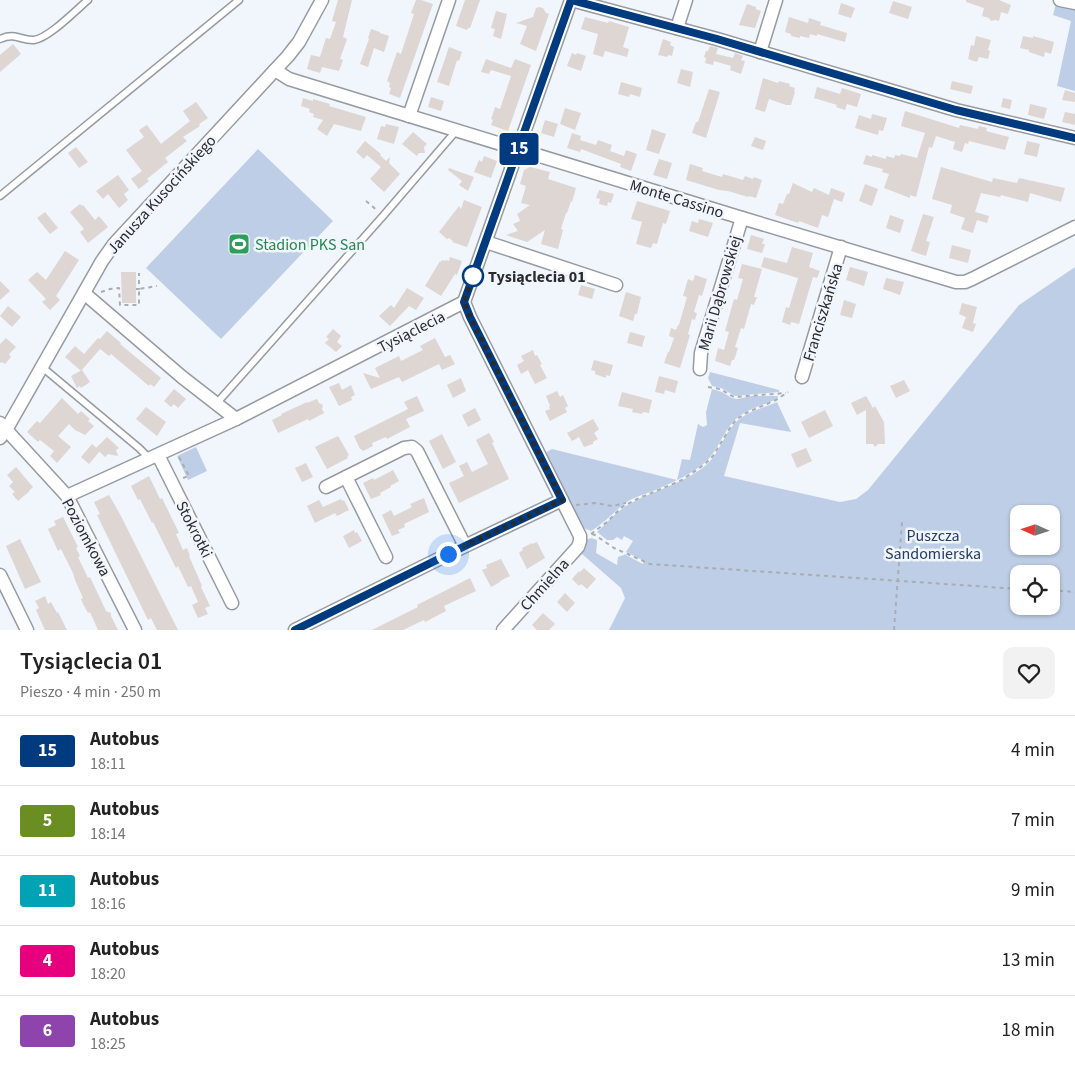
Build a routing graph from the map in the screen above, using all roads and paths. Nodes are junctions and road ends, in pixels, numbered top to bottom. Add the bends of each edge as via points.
1 (88, 0) edge
2 (239, 0) edge
3 (322, 0) edge
4 (449, 0) edge
5 (571, 0) edge
6 (686, 0) edge
7 (776, 0) edge
8 (1060, 0) edge
9 (1075, 3) edge
10 (677, 28) junction
11 (0, 39) edge
12 (760, 52) junction
13 (275, 70) junction
14 (409, 116) junction
15 (456, 130) junction
16 (1075, 138) edge
17 (519, 150) junction
18 (0, 196) edge
19 (366, 201) dead end
20 (384, 216) junction
21 (742, 218) junction
22 (1075, 228) edge
23 (486, 242) junction
24 (841, 247) junction
25 (139, 273) dead end
26 (616, 285) dead end
27 (157, 286) dead end
28 (138, 289) junction
29 (88, 296) junction
30 (464, 302) junction
31 (42, 367) junction
32 (700, 369) dead end
33 (802, 377) dead end
34 (708, 387) dead end
35 (216, 404) junction
36 (236, 420) junction
37 (2, 430) edge
38 (175, 448) junction
39 (154, 457) junction
40 (346, 476) junction
41 (172, 484) junction
42 (326, 487) dead end
43 (67, 496) junction
44 (563, 502) junction
45 (630, 502) junction
46 (902, 522) dead end
47 (585, 535) junction
48 (465, 546) junction
49 (386, 557) dead end
50 (0, 576) edge
51 (898, 581) junction
52 (1010, 587) edge
53 (1060, 591) edge
54 (1075, 592) edge
55 (232, 604) dead end
56 (26, 630) edge
57 (135, 630) edge
58 (295, 630) edge
59 (503, 630) edge
60 (894, 630) edge

1 - 11 lane via 36,40 8,36
2 - 18 lane
3 - 13 street, Janusza Kusocińskiego via 299,42
4 - 14 street
5 - 10 street
5 - 17 street, Tysiąclecia
6 - 10 street
7 - 12 street
8 - 9 street
10 - 12 street
12 - 16 street via 956,110
13 - 14 street, Monte Cassino via 289,79
13 - 29 street, Janusza Kusocińskiego via 114,244 102,261
14 - 15 street, Monte Cassino
15 - 17 street, Monte Cassino
15 - 20 lane
17 - 21 street, Monte Cassino
17 - 23 street, Tysiąclecia
19 - 20 path
20 - 35 lane
21 - 24 street, Monte Cassino
21 - 32 street, Marii Dąbrowskiej via 701,353
22 - 24 street, Monte Cassino via 965,282
23 - 26 street
23 - 30 street, Tysiąclecia
24 - 33 street, Franciszkańska
25 - 28 path
27 - 28 path
28 - 29 path via 139,305 120,305 119,288
29 - 31 street, Janusza Kusocińskiego
29 - 35 street
30 - 36 street, Tysiąclecia
30 - 44 street
31 - 37 street, Janusza Kusocińskiego
31 - 39 lane, Stokrotki
34 - 45 path via 734,397 788,392 737,419 705,464 682,480
35 - 36 street
36 - 38 street, Tysiąclecia
37 - 43 street, Poziomkowa
38 - 39 street, Tysiąclecia
38 - 41 path via 189,476
39 - 41 street, Stokrotki
39 - 43 street, Tysiąclecia
40 - 42 street
40 - 48 street via 412,447 417,450
40 - 49 street
41 - 55 street, Stokrotki
43 - 57 street, Poziomkowa
44 - 45 path via 612,506
44 - 47 street
44 - 48 street
45 - 47 path via 607,522
46 - 51 path
47 - 51 path via 595,536 650,564
47 - 59 street, Chmielna via 578,547
48 - 58 street
50 - 56 street
51 - 52 path
51 - 60 path
53 - 54 path

